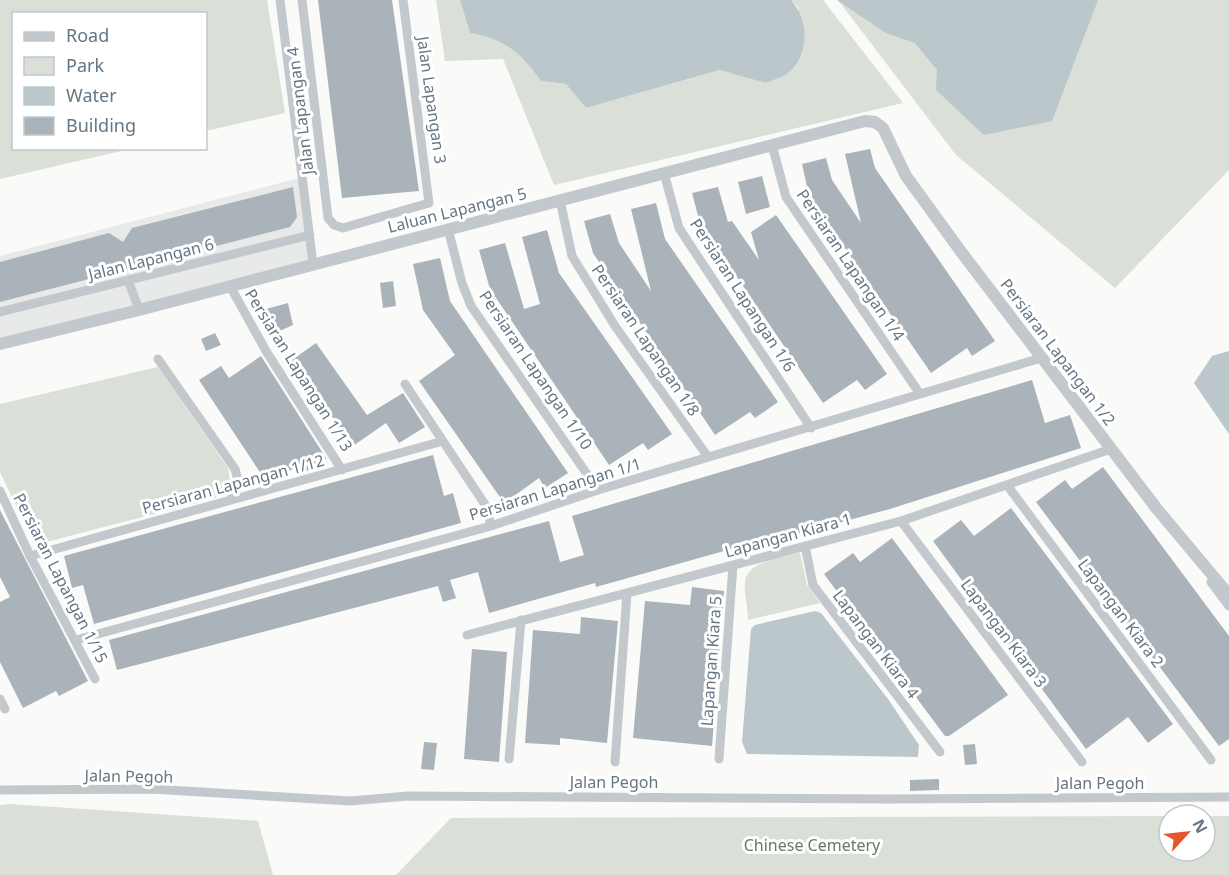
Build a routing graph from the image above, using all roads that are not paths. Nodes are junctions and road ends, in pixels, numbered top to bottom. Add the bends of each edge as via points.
1 (280, 0) edge
2 (302, 0) edge
3 (403, 0) edge
4 (866, 121) joint
5 (772, 145) junction
6 (664, 173) junction
7 (560, 200) junction
8 (429, 203) joint
9 (448, 229) junction
10 (310, 235) junction
11 (313, 264) junction
12 (128, 280) junction
13 (230, 286) junction
14 (139, 310) junction
15 (0, 312) edge
16 (0, 344) edge
17 (1041, 358) junction
18 (158, 359) dead end
19 (405, 384) dead end
20 (920, 394) junction
21 (812, 428) junction
22 (443, 441) junction
23 (1112, 448) junction
24 (708, 457) junction
25 (342, 470) junction
26 (1007, 485) junction
27 (598, 490) junction
28 (0, 491) edge
29 (231, 500) junction
30 (1157, 509) junction
31 (902, 521) junction
32 (491, 526) junction
33 (806, 546) junction
34 (30, 556) junction
35 (734, 565) junction
36 (627, 593) junction
37 (1229, 595) edge
38 (1229, 606) edge
39 (521, 620) junction
40 (467, 635) dead end
41 (76, 640) junction
42 (95, 679) dead end
43 (0, 699) edge
44 (5, 709) dead end
45 (940, 752) dead end
46 (509, 759) dead end
47 (719, 759) dead end
48 (1211, 760) dead end
49 (615, 762) dead end
50 (1082, 762) dead end
51 (0, 790) edge
52 (1229, 797) edge

1 - 10 street
2 - 8 street, Jalan Lapangan 4 via 328,218 343,228
3 - 8 street, Jalan Lapangan 3
4 - 5 street, Laluan Lapangan 5
4 - 17 street, Persiaran Lapangan 1/2 via 883,128 906,176
5 - 6 street, Laluan Lapangan 5
5 - 20 street, Persiaran Lapangan 1/4 via 786,197
6 - 7 street, Laluan Lapangan 5
6 - 21 street, Persiaran Lapangan 1/6 via 679,228
7 - 9 street, Laluan Lapangan 5
7 - 24 street, Persiaran Lapangan 1/8 via 572,256 615,326
9 - 11 street, Laluan Lapangan 5
9 - 27 street, Persiaran Lapangan 1/10 via 471,306
10 - 11 street
10 - 12 street, Jalan Lapangan 6
11 - 13 street, Laluan Lapangan 5
12 - 14 street
12 - 15 street, Jalan Lapangan 6
13 - 14 street, Laluan Lapangan 5
13 - 25 street, Persiaran Lapangan 1/13 via 266,351
14 - 16 street, Laluan Lapangan 5
17 - 20 street, Persiaran Lapangan 1/1
17 - 23 street, Persiaran Lapangan 1/2
18 - 29 street via 235,469 238,480
19 - 22 street
20 - 21 street, Persiaran Lapangan 1/1
21 - 24 street, Persiaran Lapangan 1/1
22 - 25 street, Persiaran Lapangan 1/12
22 - 32 street via 486,506
23 - 26 street, Lapangan Kiara 1
23 - 30 street, Persiaran Lapangan 1/2
24 - 27 street, Persiaran Lapangan 1/1
25 - 29 street, Persiaran Lapangan 1/12
26 - 31 street, Lapangan Kiara 1
26 - 48 street, Lapangan Kiara 2
27 - 32 street, Persiaran Lapangan 1/1
28 - 34 street, Persiaran Lapangan 1/15
29 - 34 street, Persiaran Lapangan 1/12
30 - 37 street
30 - 38 street, Persiaran Lapangan 1/2
31 - 33 street, Lapangan Kiara 1
31 - 50 street, Lapangan Kiara 3
32 - 41 street, Persiaran Lapangan 1/1
33 - 35 street, Lapangan Kiara 1
33 - 45 street, Lapangan Kiara 4 via 813,585
34 - 41 street, Persiaran Lapangan 1/15
35 - 36 street, Lapangan Kiara 1
35 - 47 street, Lapangan Kiara 5
36 - 39 street, Lapangan Kiara 1
36 - 49 street
39 - 40 street, Lapangan Kiara 1
39 - 46 street
41 - 42 street, Persiaran Lapangan 1/15
43 - 44 street
51 - 52 street, Jalan Pegoh via 151,789 350,801 408,796

